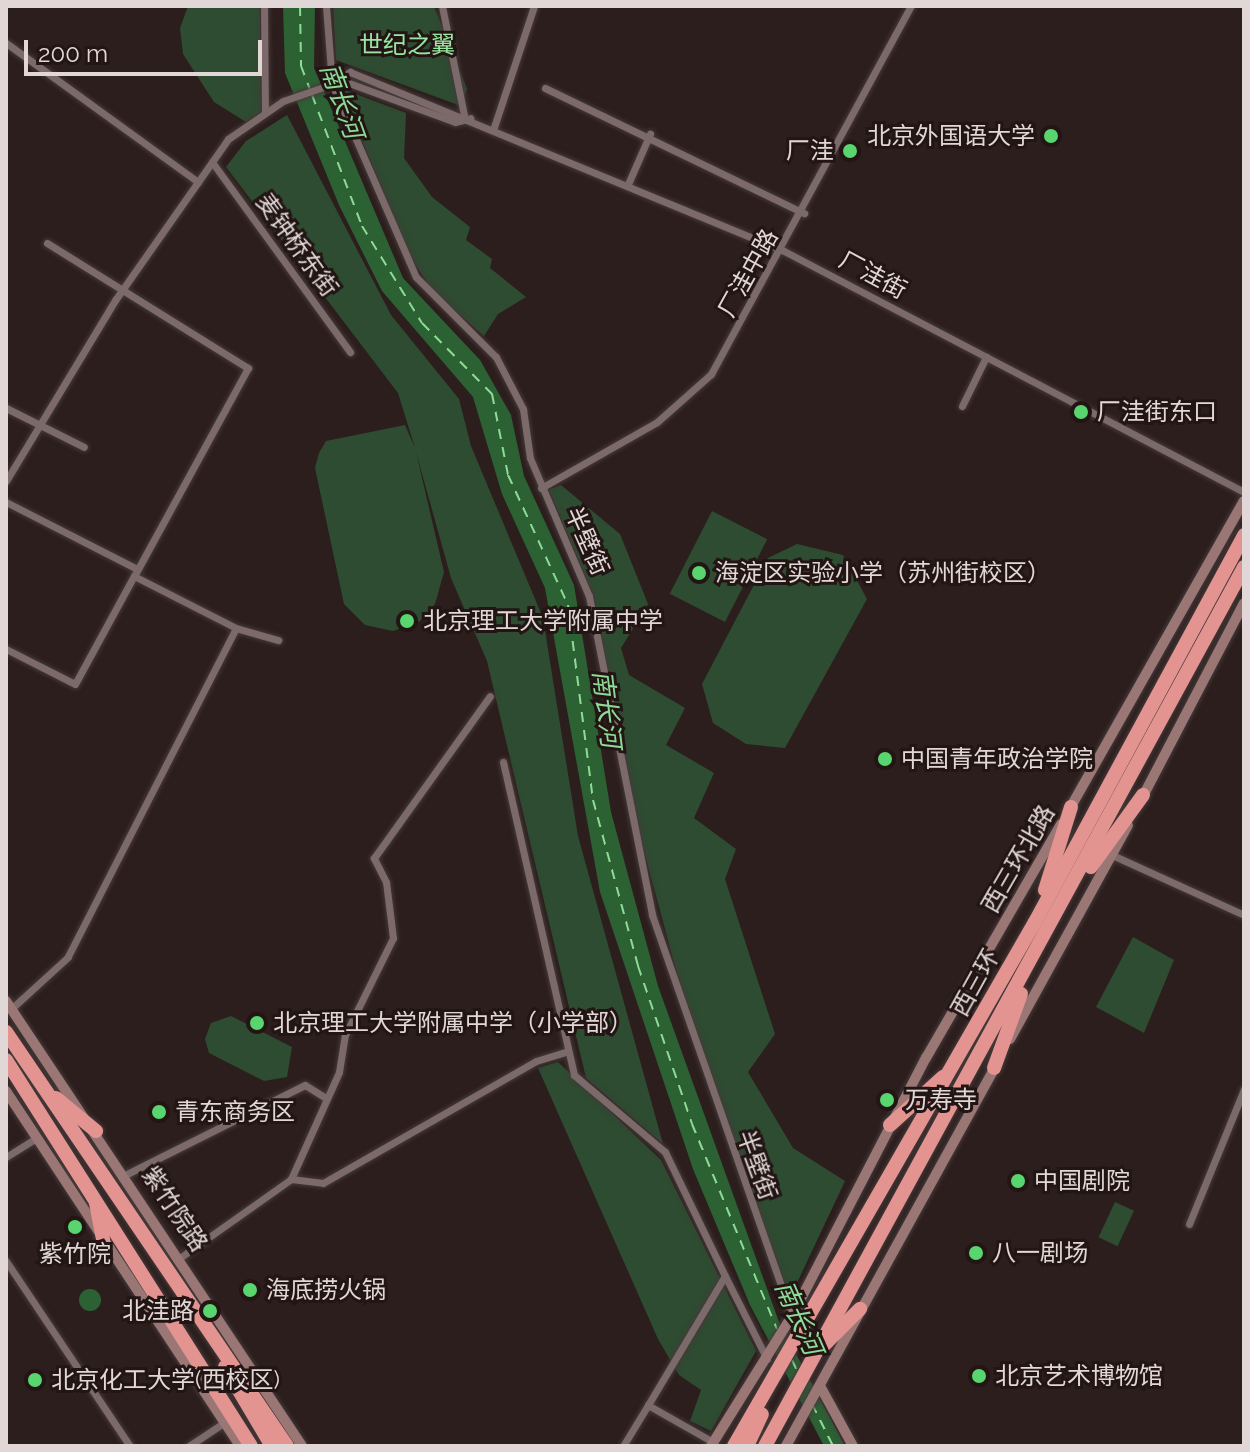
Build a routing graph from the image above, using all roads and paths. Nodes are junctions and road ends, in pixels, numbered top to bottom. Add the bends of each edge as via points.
1 (264, 6) edge
2 (326, 6) edge
3 (442, 6) edge
4 (534, 6) edge
5 (911, 6) edge
6 (6, 43) edge
7 (328, 85) junction
8 (545, 88) dead end
9 (265, 113) junction
10 (468, 116) junction
11 (494, 127) junction
12 (650, 134) junction
13 (212, 162) junction
14 (198, 182) junction
15 (628, 184) junction
16 (804, 213) junction
17 (47, 243) dead end
18 (784, 251) junction
19 (121, 291) junction
20 (350, 352) dead end
21 (986, 357) junction
22 (962, 406) dead end
23 (6, 408) edge
24 (39, 424) junction
25 (84, 447) dead end
26 (6, 481) edge
27 (541, 488) junction
28 (1244, 492) edge
29 (1244, 501) edge
30 (6, 502) edge
31 (1244, 535) edge
32 (1244, 567) edge
33 (136, 572) junction
34 (1244, 603) edge
35 (236, 628) junction
36 (278, 640) dead end
37 (6, 649) edge
38 (1167, 694) junction
39 (490, 696) dead end
40 (503, 762) dead end
41 (1143, 795) junction
42 (1071, 807) junction
43 (1112, 855) junction
44 (1058, 912) junction
45 (1244, 915) edge
46 (1035, 922) junction
47 (1040, 945) junction
48 (9, 1005) edge
49 (6, 1032) edge
50 (566, 1052) junction
51 (6, 1060) edge
52 (952, 1068) junction
53 (994, 1068) junction
54 (42, 1087) junction
55 (1244, 1089) edge
56 (6, 1091) edge
57 (326, 1098) junction
58 (890, 1125) junction
59 (96, 1131) junction
60 (36, 1138) junction
61 (6, 1157) edge
62 (125, 1175) junction
63 (291, 1179) junction
64 (94, 1194) junction
65 (1189, 1224) dead end
66 (103, 1240) junction
67 (181, 1257) junction
68 (6, 1261) edge
69 (725, 1276) junction
70 (860, 1309) junction
71 (790, 1319) junction
72 (189, 1338) junction
73 (767, 1359) junction
74 (808, 1361) junction
75 (780, 1373) junction
76 (820, 1386) junction
77 (206, 1393) joint
78 (788, 1395) junction
79 (648, 1405) junction
80 (228, 1419) junction
81 (263, 1438) edge
82 (712, 1444) edge
83 (130, 1446) edge
84 (189, 1446) edge
85 (240, 1446) edge
86 (287, 1446) edge
87 (300, 1446) edge
88 (623, 1446) edge
89 (734, 1446) edge
90 (747, 1446) edge
91 (756, 1446) edge
92 (765, 1446) edge
93 (786, 1446) edge
94 (853, 1446) edge

1 - 9 street
2 - 7 street, 半壁街
3 - 10 street
4 - 11 street
5 - 16 street, 厂洼中路
6 - 14 street
7 - 9 street
7 - 10 street, 厂洼街 via 350,72
7 - 27 street, 半壁街 via 416,277 511,380
8 - 12 street
9 - 13 street via 228,139
10 - 11 street, 厂洼街
11 - 15 street, 厂洼街
12 - 15 street
12 - 16 street
13 - 14 street
13 - 20 street, 麦钟桥东街
14 - 19 street
15 - 18 street, 厂洼街
16 - 18 street, 厂洼中路
17 - 19 street
18 - 21 street, 厂洼街
18 - 27 street, 厂洼中路 via 732,345 685,402
19 - 24 street
19 - 33 street via 248,368
21 - 22 street
21 - 28 street, 厂洼街
23 - 24 street
24 - 25 street
24 - 26 street
27 - 71 street, 半壁街 via 589,596 619,771 657,930
29 - 42 street, 西三环北路
30 - 33 street
31 - 38 highway, 西三环
32 - 38 highway, 西三环
33 - 35 street
33 - 37 street via 75,684
34 - 41 street
35 - 36 street
35 - 48 street via 68,957
38 - 44 highway, 西三环
38 - 46 highway, 西三环
39 - 57 street via 374,858 386,882 393,938 345,1035
40 - 50 street
41 - 43 street
41 - 44 highway
42 - 46 highway
42 - 58 street, 西三环北路
43 - 45 street
43 - 53 street
44 - 47 highway, 西三环
46 - 52 highway, 西三环
47 - 53 highway
47 - 74 highway, 西三环
48 - 59 street, 紫竹院路
49 - 54 highway, 紫竹院路
50 - 63 street via 536,1061 323,1183
50 - 69 street via 586,1087 665,1152
51 - 64 highway, 紫竹院路
52 - 58 highway
52 - 75 highway, 西三环
53 - 70 street
54 - 59 highway
54 - 81 highway, 紫竹院路 via 204,1329
55 - 65 street
56 - 60 street
57 - 62 street via 305,1085
57 - 63 street
58 - 71 street, 西三环北路
59 - 62 street, 紫竹院路
60 - 61 street
60 - 66 street
62 - 67 street, 紫竹院路
63 - 67 street
64 - 66 highway
64 - 72 highway, 紫竹院路
66 - 77 street
67 - 87 street, 紫竹院路
68 - 83 street
69 - 73 street
69 - 79 street
70 - 74 highway
70 - 76 street
71 - 73 street, 西三环北路
72 - 80 highway, 紫竹院路
72 - 81 highway
73 - 82 street, 西三环北路
74 - 78 highway, 西三环
75 - 89 highway, 西三环
75 - 90 highway
76 - 93 street
76 - 94 street
77 - 80 highway
78 - 91 highway
78 - 92 highway, 西三环
79 - 82 street
79 - 88 street
80 - 81 highway, 紫竹院路
80 - 84 street
80 - 85 street, 紫竹院路
81 - 86 highway, 紫竹院路
81 - 87 highway

